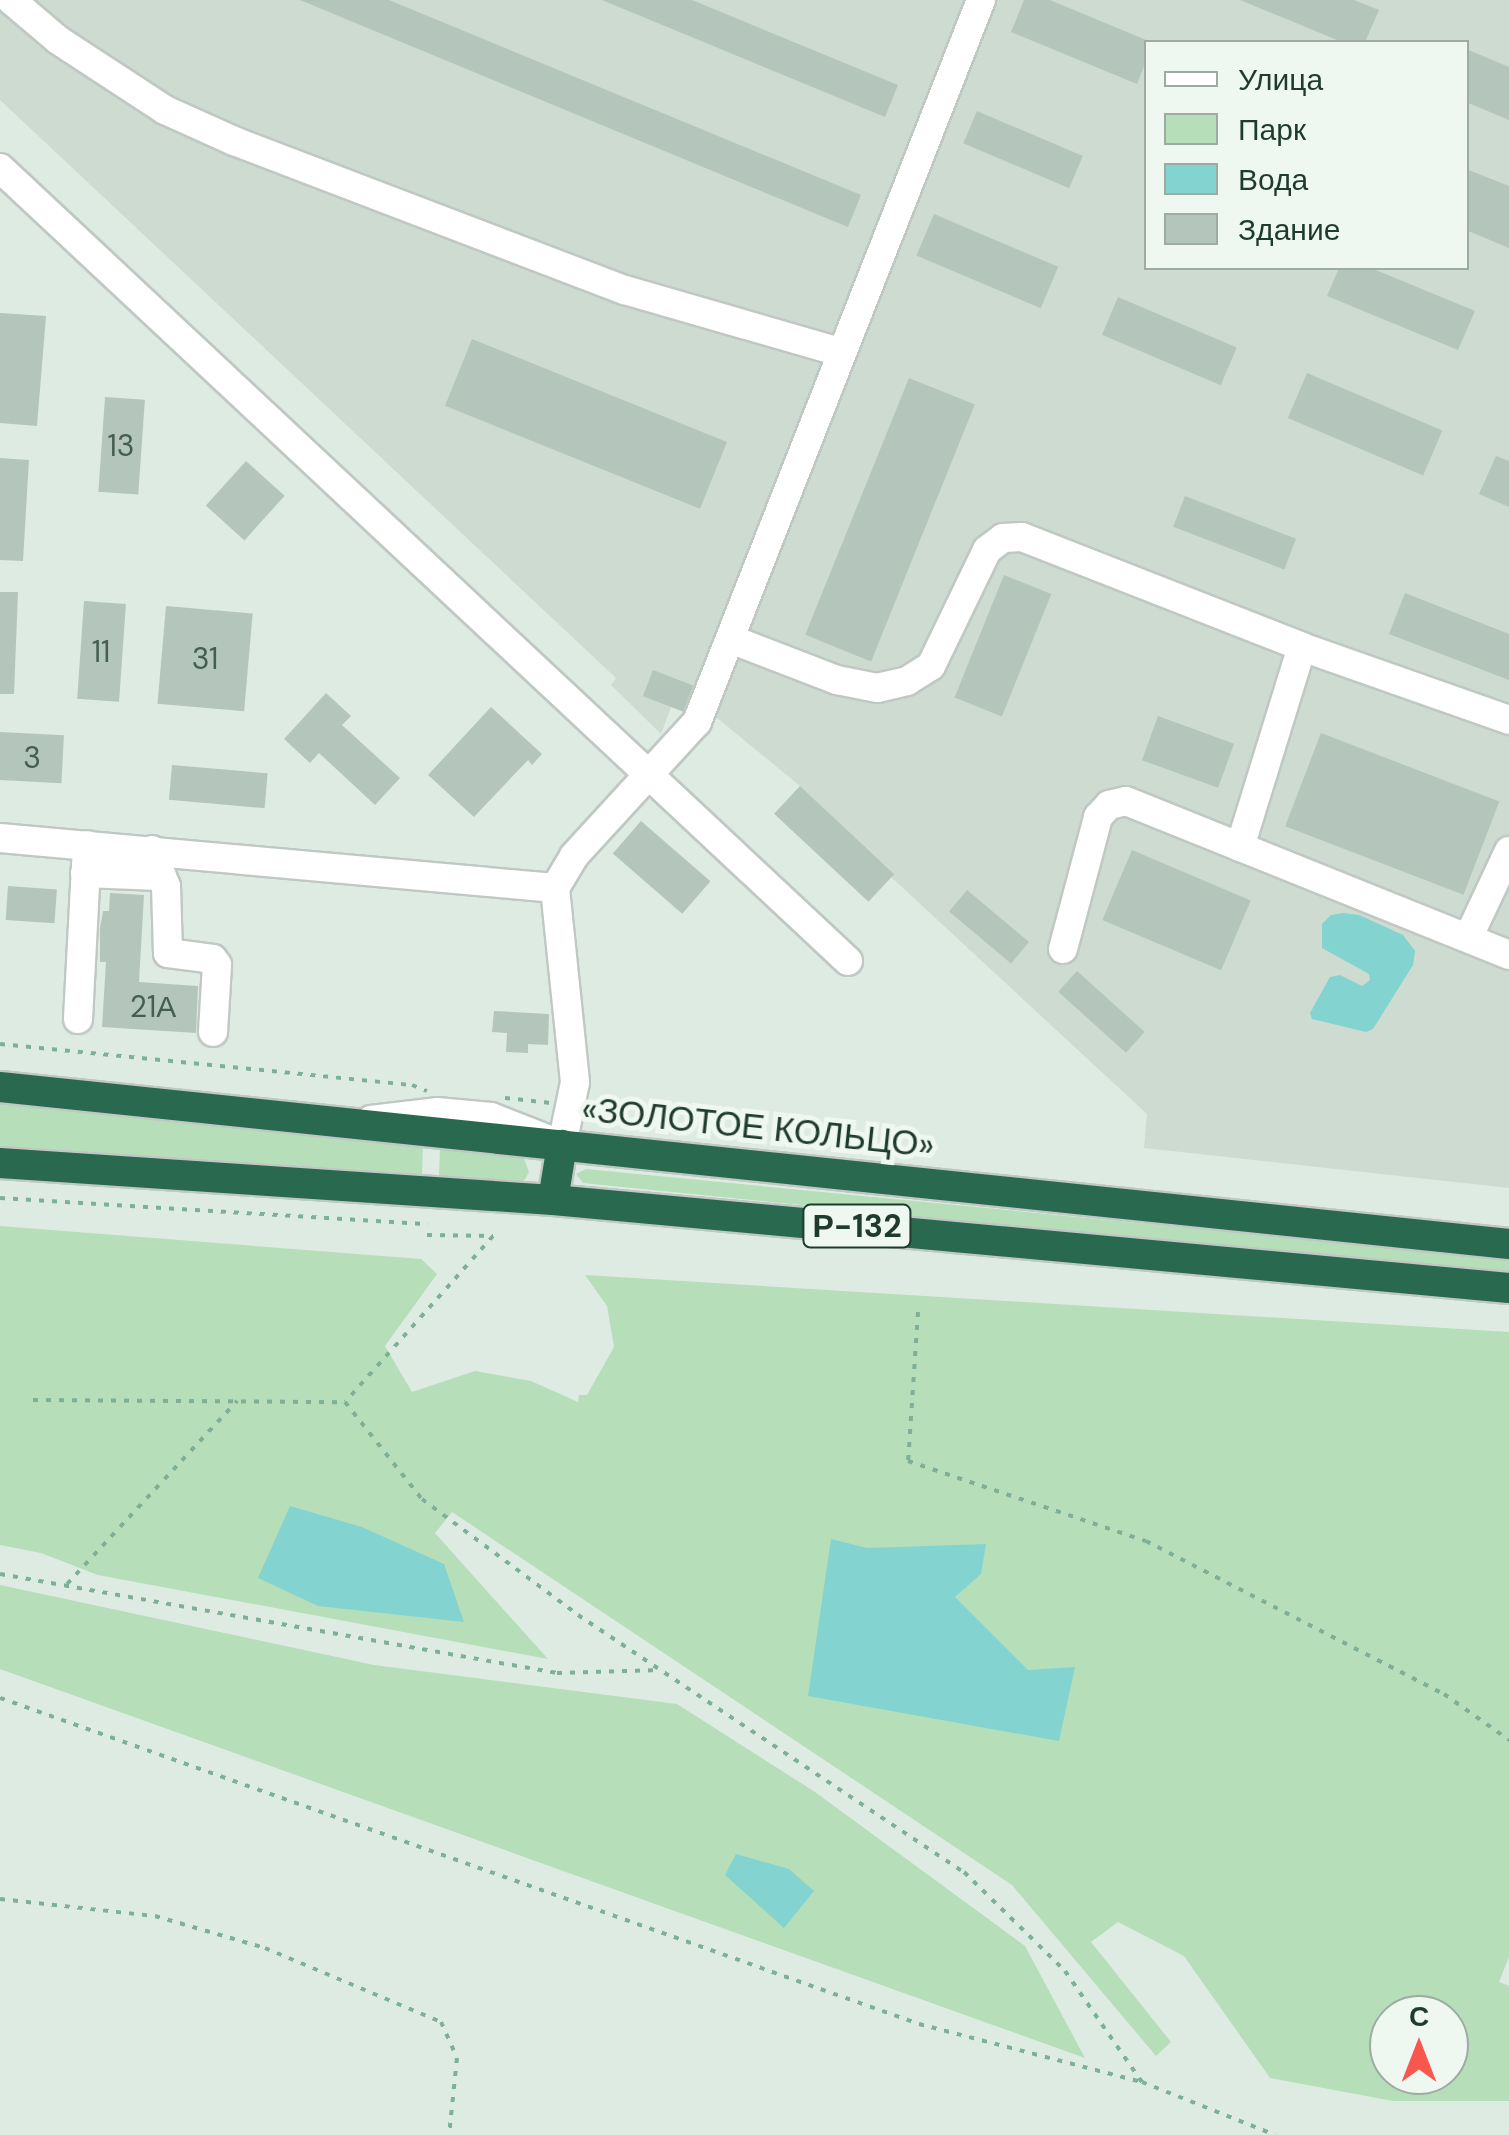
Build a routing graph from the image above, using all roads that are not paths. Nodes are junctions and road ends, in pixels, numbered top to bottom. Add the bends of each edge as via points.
1 (10, 0) edge
2 (982, 0) edge
3 (3, 175) edge
4 (840, 352) junction
5 (730, 640) junction
6 (1302, 648) junction
7 (1509, 720) edge
8 (650, 775) junction
9 (0, 838) edge
10 (1240, 847) junction
11 (1509, 850) edge
12 (86, 859) junction
13 (156, 863) junction
14 (555, 888) junction
15 (1469, 936) junction
16 (1064, 949) dead end
17 (1509, 955) edge
18 (848, 961) dead end
19 (78, 1018) dead end
20 (214, 1032) dead end
21 (0, 1087) edge
22 (562, 1145) junction
23 (0, 1163) edge
24 (553, 1200) junction
25 (1509, 1244) edge
26 (1509, 1288) edge

1 - 4 street via 58,40 166,110 234,142 625,290
2 - 4 street
3 - 8 street
4 - 5 street
5 - 6 street via 837,680 877,688 907,681 931,666 986,550 1002,538 1022,537
5 - 8 street via 697,722
6 - 7 street
6 - 10 street
8 - 14 street via 574,856
8 - 18 street
9 - 12 street
10 - 15 street
10 - 16 street via 1126,801 1109,805 1098,818
11 - 15 street
12 - 13 street
12 - 19 street
13 - 14 street
13 - 20 street via 166,886 168,953 213,958 218,966
14 - 22 street via 575,1082
15 - 17 street
21 - 22 highway, «ЗОЛОТОЕ КОЛЬЦО» / Р-132
22 - 24 highway
22 - 25 highway, «ЗОЛОТОЕ КОЛЬЦО» / Р-132
23 - 24 highway, Р-132
24 - 26 highway, Р-132

